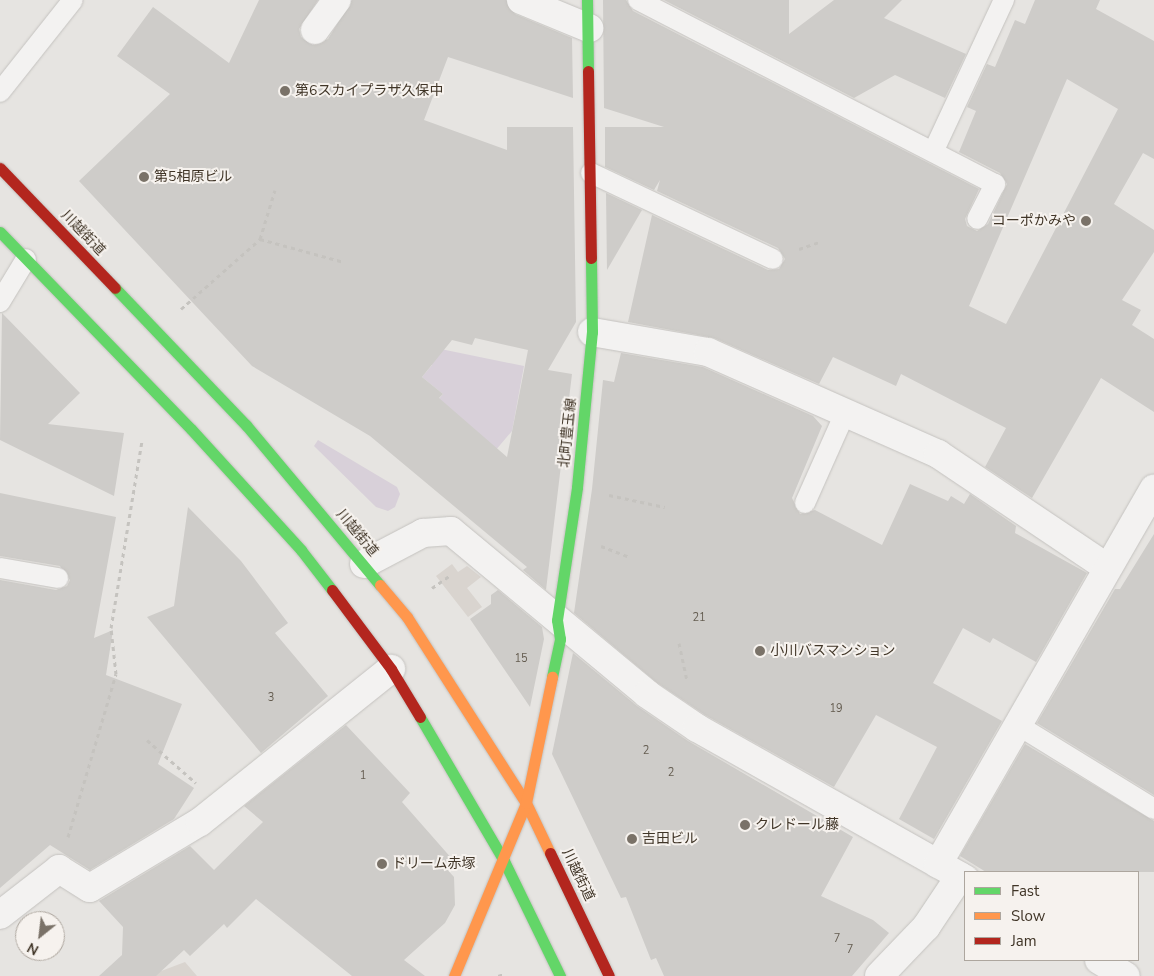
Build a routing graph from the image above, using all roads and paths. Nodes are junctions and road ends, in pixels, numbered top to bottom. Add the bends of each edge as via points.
1 (72, 0) edge
2 (337, 0) edge
3 (522, 0) edge
4 (587, 0) edge
5 (638, 0) edge
6 (1004, 0) edge
7 (589, 28) junction
8 (315, 30) dead end
9 (0, 92) edge
10 (934, 150) junction
11 (0, 168) edge
12 (591, 173) junction
13 (275, 190) dead end
14 (977, 219) dead end
15 (0, 232) edge
16 (260, 239) junction
17 (26, 259) junction
18 (773, 259) dead end
19 (344, 262) dead end
20 (0, 302) edge
21 (181, 309) dead end
22 (592, 332) junction
23 (845, 414) junction
24 (142, 440) dead end
25 (577, 487) junction
26 (1154, 489) edge
27 (806, 503) dead end
28 (665, 507) dead end
29 (364, 564) junction
30 (1106, 567) junction
31 (0, 568) edge
32 (449, 576) dead end
33 (58, 578) dead end
34 (432, 588) dead end
35 (557, 620) junction
36 (391, 669) junction
37 (1016, 724) junction
38 (147, 740) dead end
39 (526, 803) junction
40 (221, 805) junction
41 (1154, 809) edge
42 (504, 861) junction
43 (59, 869) junction
44 (954, 873) edge
45 (0, 915) edge
46 (1101, 961) edge
47 (504, 974) dead end
48 (454, 976) edge
49 (498, 976) edge
50 (560, 976) edge
51 (609, 976) edge
52 (879, 976) edge
53 (1126, 976) edge

1 - 9 lane
2 - 8 street
3 - 7 street
4 - 7 main road, 北町豊玉線
5 - 10 lane
6 - 10 lane
7 - 12 main road, 北町豊玉線
10 - 14 lane via 995,184
11 - 29 main road, 川越街道 via 246,425
12 - 18 lane
12 - 22 main road, 北町豊玉線
13 - 16 path
15 - 17 main road
16 - 19 path
16 - 21 path
17 - 20 lane
17 - 36 main road via 191,429 302,550
22 - 23 street via 708,352
22 - 25 main road, 北町豊玉線
23 - 27 lane
23 - 30 street via 938,454
24 - 43 path via 111,628 116,674
25 - 28 path
25 - 35 main road, 北町豊玉線
26 - 30 street
29 - 35 street via 423,533 451,531
29 - 39 main road, 川越街道 via 407,617
30 - 37 street
31 - 33 lane
32 - 34 path
35 - 39 main road, 北町豊玉線 via 560,639
35 - 44 street via 647,694 697,728
36 - 40 street
36 - 42 main road
37 - 41 lane
37 - 44 street
38 - 40 path
39 - 42 main road, 北町豊玉線
39 - 51 main road, 川越街道
40 - 43 street via 200,822 90,888
42 - 48 main road, 北町豊玉線
42 - 50 main road
43 - 45 street
44 - 52 street via 926,927
46 - 53 street
47 - 49 path

